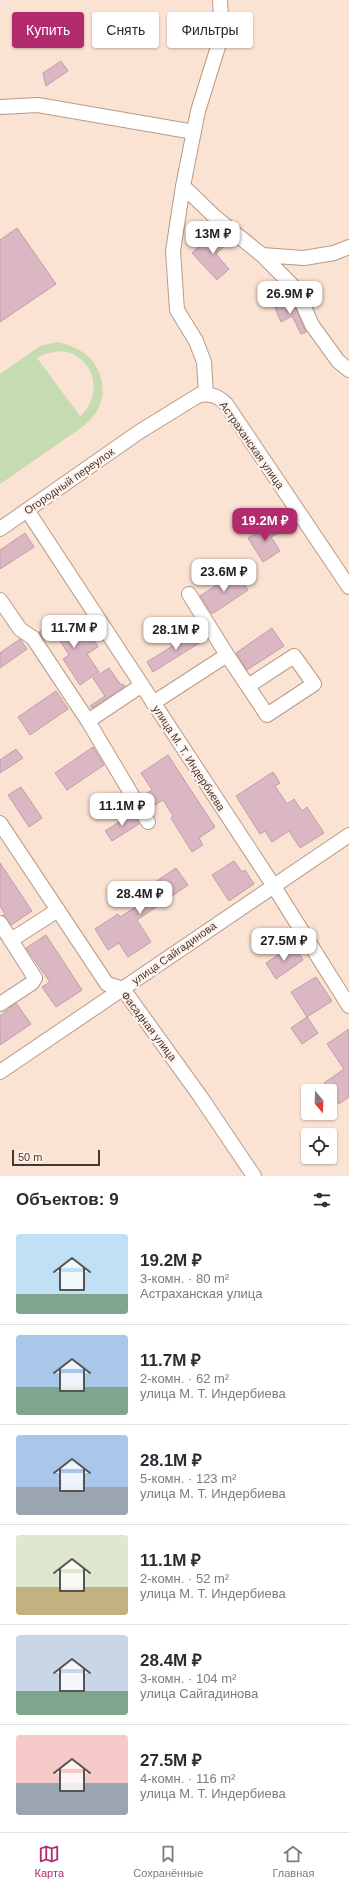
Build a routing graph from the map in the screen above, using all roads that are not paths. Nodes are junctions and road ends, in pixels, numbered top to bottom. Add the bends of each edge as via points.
1 (220, 0) edge
2 (0, 107) edge
3 (194, 132) junction
4 (183, 186) junction
5 (349, 247) edge
6 (262, 255) junction
7 (349, 370) edge
8 (206, 394) junction
9 (139, 432) joint
10 (27, 510) junction
11 (0, 529) edge
12 (349, 587) edge
13 (189, 594) dead end
14 (0, 600) edge
15 (227, 655) junction
16 (142, 685) junction
17 (248, 686) junction
18 (153, 703) junction
19 (88, 721) junction
20 (148, 822) dead end
21 (0, 823) edge
22 (349, 835) edge
23 (273, 885) junction
24 (58, 910) junction
25 (0, 923) edge
26 (11, 940) junction
27 (123, 989) junction
28 (0, 1004) edge
29 (349, 1006) edge
30 (0, 1072) edge
31 (254, 1176) edge

1 - 3 street via 222,34
2 - 3 street via 38,105
3 - 4 street
4 - 6 street via 215,217
4 - 8 street via 173,251 177,310 196,341 204,362
5 - 6 street via 334,253 304,258
6 - 7 street via 296,289 312,326 338,361
8 - 9 street, Астраханская улица via 199,395
8 - 12 street, Астраханская улица via 220,398 226,404
9 - 10 street, Огородный переулок
10 - 11 street, Огородный переулок
10 - 16 street, улица М. Т. Индербиева
13 - 15 street
14 - 19 street via 20,629 33,638
15 - 17 street
15 - 18 street
16 - 18 street, улица М. Т. Индербиева
16 - 19 street
17 - 17 street via 267,714 314,684 294,656
18 - 23 street, улица М. Т. Индербиева
19 - 20 street
21 - 24 street, Фасадная улица
22 - 23 street, улица Сайгадинова
23 - 27 street, улица Сайгадинова
23 - 29 street, улица М. Т. Индербиева
24 - 26 street
24 - 27 street, Фасадная улица via 107,984
25 - 26 street
26 - 28 street via 35,978 32,983
27 - 30 street, улица Сайгадинова
27 - 31 street, Фасадная улица

